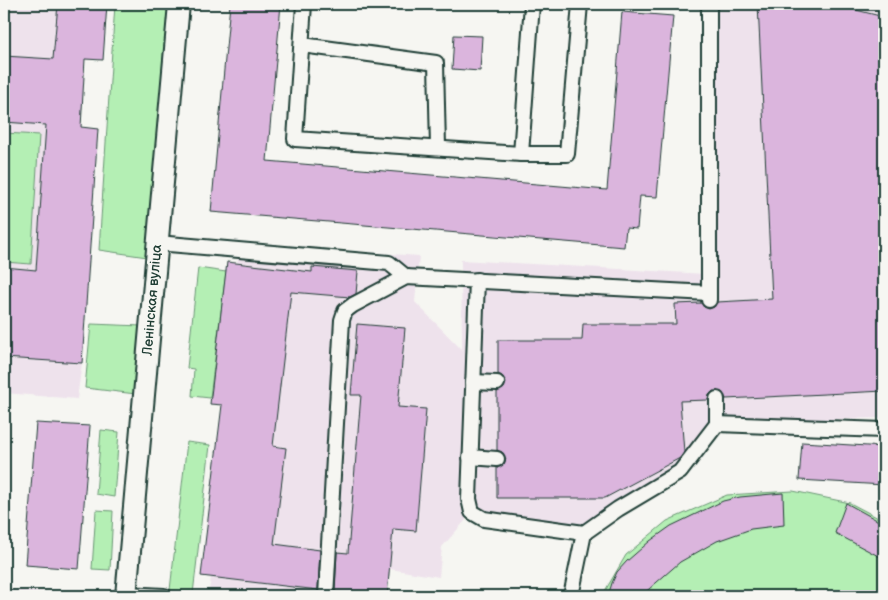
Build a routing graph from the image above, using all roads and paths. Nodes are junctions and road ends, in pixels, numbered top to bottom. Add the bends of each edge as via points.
1 (179, 4) edge
2 (304, 4) edge
3 (532, 4) edge
4 (580, 4) edge
5 (708, 4) edge
6 (302, 45) junction
7 (438, 148) junction
8 (521, 154) junction
9 (157, 244) junction
10 (406, 277) junction
11 (477, 280) junction
12 (473, 382) junction
13 (498, 383) dead end
14 (717, 400) dead end
15 (716, 424) junction
16 (884, 430) edge
17 (470, 458) junction
18 (497, 459) dead end
19 (584, 532) junction
20 (126, 595) edge
21 (164, 596) edge
22 (326, 596) edge
23 (571, 596) edge

1 - 9 street, Ленінская вуліца
2 - 6 lane
3 - 8 lane
4 - 8 lane via 567,154
5 - 11 lane via 709,297
6 - 7 lane via 436,63
6 - 7 lane via 295,139
7 - 8 lane
9 - 10 lane via 390,263
9 - 20 street, Ленінская вуліца
10 - 11 lane
10 - 22 lane via 353,305 345,311 342,320
11 - 12 lane
12 - 13 lane
12 - 17 lane
14 - 15 lane
15 - 16 lane
15 - 19 lane via 680,472
17 - 18 lane
17 - 19 lane via 469,500 472,512 484,519
19 - 23 lane
20 - 21 lane

